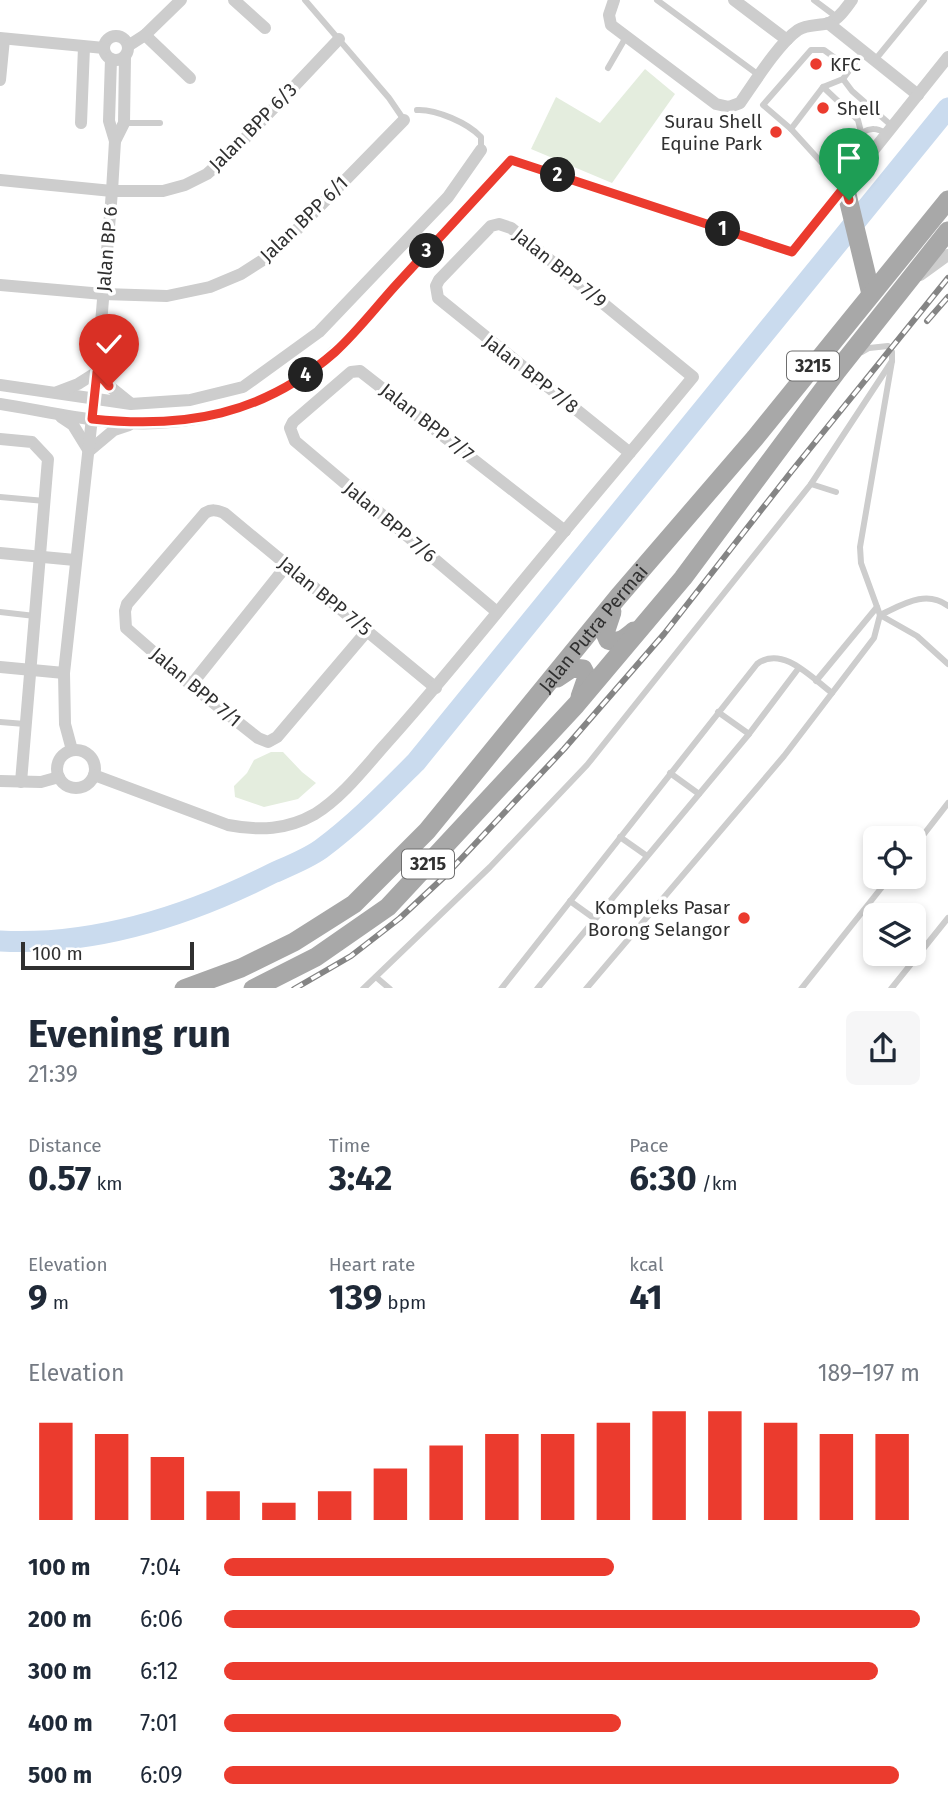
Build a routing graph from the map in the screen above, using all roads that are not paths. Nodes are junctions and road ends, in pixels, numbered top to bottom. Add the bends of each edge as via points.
1 (181, 0) edge
2 (234, 0) edge
3 (305, 0) edge
4 (614, 0) edge
5 (657, 0) edge
6 (734, 0) edge
7 (814, 0) edge
8 (852, 0) edge
9 (924, 0) edge
10 (833, 20) junction
11 (265, 28) dead end
12 (145, 35) junction
13 (626, 37) junction
14 (2, 38) edge
15 (339, 39) junction
16 (787, 40) junction
17 (84, 47) junction
18 (126, 51) junction
19 (107, 53) junction
20 (862, 53) junction
21 (948, 57) edge
22 (874, 61) junction
23 (607, 68) dead end
24 (850, 69) junction
25 (760, 76) junction
26 (190, 78) dead end
27 (843, 79) junction
28 (0, 80) edge
29 (823, 88) junction
30 (918, 95) junction
31 (110, 96) junction
32 (124, 98) junction
33 (416, 110) dead end
34 (404, 120) joint
35 (109, 121) junction
36 (124, 122) junction
37 (160, 122) dead end
38 (81, 123) dead end
39 (791, 129) junction
40 (890, 130) junction
41 (861, 132) junction
42 (115, 141) junction
43 (481, 150) joint
44 (840, 160) junction
45 (0, 180) edge
46 (848, 189) junction
47 (112, 191) junction
48 (948, 200) edge
49 (948, 231) edge
50 (948, 255) edge
51 (0, 285) edge
52 (904, 286) junction
53 (436, 292) joint
54 (103, 294) junction
55 (872, 294) junction
56 (892, 361) junction
57 (837, 371) junction
58 (97, 372) junction
59 (0, 385) edge
60 (54, 393) junction
61 (94, 398) junction
62 (0, 404) edge
63 (131, 404) junction
64 (50, 412) junction
65 (92, 419) junction
66 (133, 424) junction
67 (290, 428) joint
68 (0, 439) edge
69 (89, 451) junction
70 (631, 453) junction
71 (811, 484) junction
72 (836, 492) dead end
73 (0, 498) edge
74 (45, 502) junction
75 (565, 531) junction
76 (0, 554) edge
77 (40, 557) junction
78 (75, 560) junction
79 (287, 565) junction
80 (618, 597) junction
81 (948, 606) edge
82 (877, 607) junction
83 (0, 612) edge
84 (497, 612) junction
85 (35, 615) junction
86 (880, 615) junction
87 (651, 617) junction
88 (126, 628) joint
89 (367, 631) junction
90 (948, 664) edge
91 (0, 667) edge
92 (799, 668) junction
93 (30, 670) junction
94 (64, 673) junction
95 (816, 681) junction
96 (191, 685) junction
97 (436, 688) junction
98 (542, 690) junction
99 (832, 692) junction
100 (576, 705) junction
101 (718, 712) junction
102 (0, 722) edge
103 (25, 724) junction
104 (749, 734) junction
105 (72, 750) junction
106 (670, 773) junction
107 (94, 775) junction
108 (59, 777) junction
109 (0, 781) edge
110 (21, 782) junction
111 (699, 794) junction
112 (948, 803) edge
113 (926, 831) edge
114 (620, 837) junction
115 (647, 856) junction
116 (880, 889) edge
117 (570, 901) junction
118 (948, 918) edge
119 (595, 919) junction
120 (376, 977) junction
121 (187, 988) edge
122 (255, 988) edge
123 (364, 988) edge
124 (389, 988) edge
125 (502, 988) edge
126 (538, 988) edge
127 (587, 988) edge
128 (802, 988) edge
129 (892, 988) edge

1 - 12 street
2 - 11 street
3 - 15 lane
4 - 13 street via 610,22
5 - 25 lane
6 - 16 street
7 - 10 lane
8 - 10 street
9 - 22 lane
10 - 16 street via 798,30
10 - 20 street
12 - 18 street
12 - 26 street
13 - 23 lane
13 - 25 street via 716,104 729,107 740,103
14 - 17 street
14 - 28 street
15 - 34 lane
15 - 47 street, Jalan BPP 6/3 via 207,174 163,191
16 - 25 street
17 - 19 street
17 - 38 street
18 - 19 street via 118,60
18 - 19 street via 123,38 115,36 107,40
18 - 32 street
19 - 31 street
20 - 22 street
20 - 24 lane
21 - 30 street
22 - 30 street
24 - 27 lane
24 - 39 lane via 824,50 811,50 764,105
27 - 29 lane
27 - 40 lane
29 - 39 lane
29 - 41 lane via 859,120
30 - 40 street
31 - 32 street
31 - 35 street
32 - 36 street
33 - 43 lane via 435,112 471,128 481,137
34 - 54 street, Jalan BPP 6/1 via 274,253 242,274 167,296
35 - 36 lane
35 - 42 street
36 - 37 lane
36 - 42 street
39 - 44 lane via 822,163
40 - 41 lane
40 - 46 street
41 - 44 lane
42 - 47 street, Jalan BP 6
43 - 63 street via 439,206 319,331 284,359 243,387 190,400
44 - 46 lane
45 - 47 street, Jalan BPP 6/3
46 - 55 main road
46 - 66 street via 792,252 511,160 336,351 296,383 257,402 206,418
47 - 54 street, Jalan BP 6
48 - 55 main road, Jalan Putra Permai / 3215
49 - 52 main road, Jalan Putra Permai / 3215
50 - 52 street
51 - 54 street, Jalan BPP 6/1
52 - 57 main road, Jalan Putra Permai / 3215
53 - 70 street, Jalan BPP 7/8 via 441,303
53 - 70 street, Jalan BPP 7/9 via 439,280 486,229 505,225 693,377
54 - 58 street, Jalan BP 6
55 - 80 main road, Jalan Putra Permai / 3215
56 - 57 lane via 888,346 879,345
56 - 71 lane
56 - 82 lane via 860,547 861,564
57 - 87 main road, Jalan Putra Permai / 3215
58 - 60 street
58 - 61 street, Jalan BP 6
58 - 63 street
59 - 60 street
60 - 61 street
61 - 63 street
61 - 65 street, Jalan BP 6
62 - 64 street
64 - 65 street
64 - 69 street via 73,425
65 - 66 street
65 - 69 street, Jalan BP 6
66 - 69 street via 114,430
67 - 75 street, Jalan BPP 7/7 via 351,372 360,371
67 - 84 street, Jalan BPP 7/6 via 295,441
68 - 74 street via 32,442 48,459
69 - 78 street, Jalan BP 6
70 - 75 street
71 - 72 lane
71 - 120 lane via 587,765
73 - 74 lane
74 - 77 street
75 - 84 street
76 - 77 street
77 - 78 street
77 - 85 street
78 - 94 street, Jalan BP 6
79 - 88 street, Jalan BPP 7/5 via 223,513 211,510 127,604
79 - 89 street, Jalan BPP 7/5
79 - 96 street
80 - 87 main road via 606,625 607,640 625,639
80 - 98 main road, Jalan Putra Permai / 3215
81 - 86 lane via 940,600 915,599
82 - 86 lane
82 - 95 lane
83 - 85 lane
84 - 97 street
85 - 93 street
86 - 90 lane via 917,636
86 - 99 lane via 874,638
87 - 100 main road, Jalan Putra Permai / 3215
88 - 96 street, Jalan BPP 7/1
89 - 96 street, Jalan BPP 7/1 via 268,742
89 - 97 street, Jalan BPP 7/5
91 - 93 street
92 - 95 lane
92 - 101 lane via 781,657 764,659
92 - 104 lane
93 - 94 street
93 - 103 street
94 - 105 street, Jalan BP 6 via 65,724
95 - 99 lane
97 - 107 street via 334,800 296,824 272,829 228,825
98 - 100 main road via 572,668 583,668 587,677
98 - 121 main road, Jalan Putra Permai / 3215 via 427,831 354,904 284,948
99 - 127 lane via 784,756
100 - 122 main road, Jalan Putra Permai / 3215 via 388,907 316,957
101 - 104 lane
101 - 106 lane
102 - 103 lane
103 - 110 street
104 - 111 lane
105 - 107 street via 83,751 92,759
105 - 108 street via 59,761
106 - 111 lane
106 - 114 lane
107 - 108 street via 81,787 68,786
108 - 110 street
109 - 110 street
111 - 115 lane
112 - 113 lane
114 - 115 lane
114 - 117 lane
115 - 119 lane
116 - 128 lane
117 - 119 lane
117 - 125 lane
118 - 129 lane
119 - 126 lane
120 - 123 lane
120 - 124 lane

